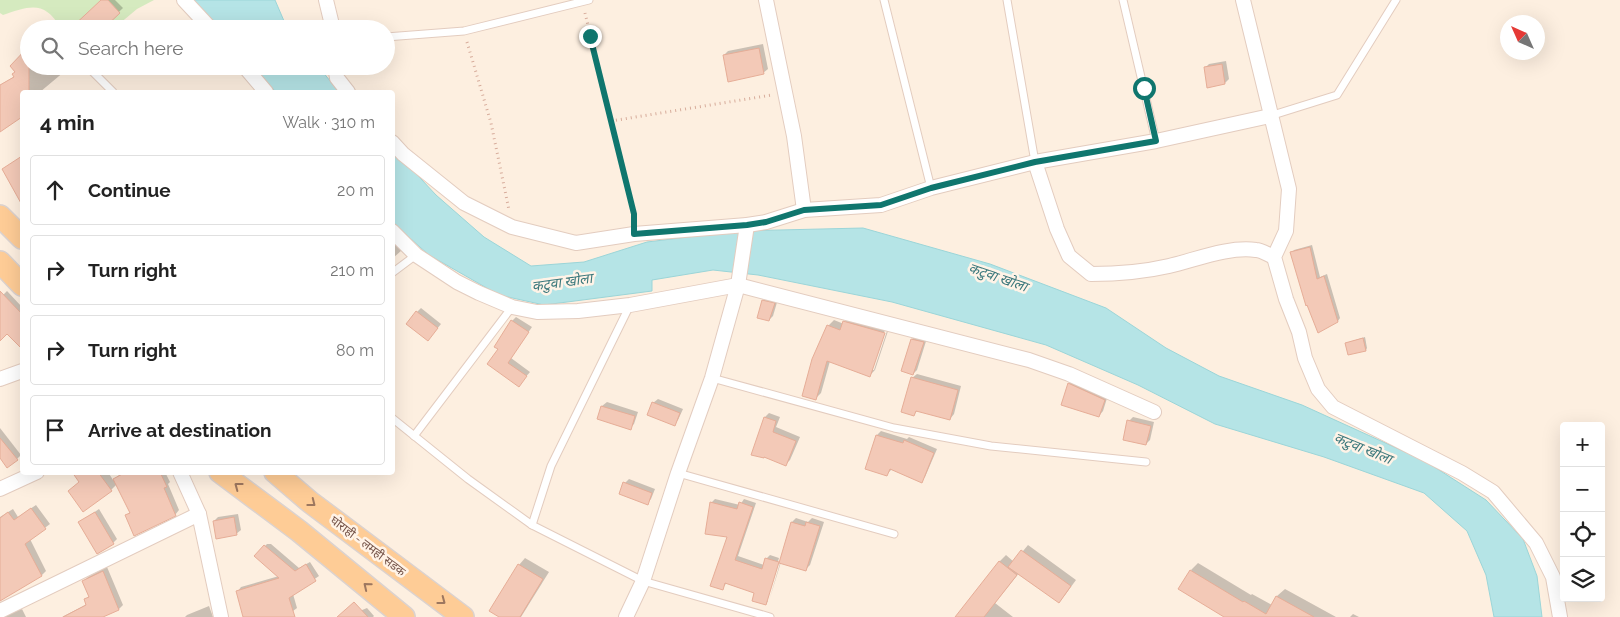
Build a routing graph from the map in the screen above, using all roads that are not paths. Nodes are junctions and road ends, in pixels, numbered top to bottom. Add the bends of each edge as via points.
1 (184, 0) edge
2 (326, 0) edge
3 (766, 0) edge
4 (884, 0) edge
5 (1007, 0) edge
6 (1123, 0) edge
7 (1243, 0) edge
8 (1396, 0) edge
9 (586, 1) edge
10 (203, 20) edge
11 (331, 20) edge
12 (395, 36) edge
13 (96, 75) edge
14 (252, 75) edge
15 (336, 75) edge
16 (111, 90) edge
17 (264, 90) edge
18 (346, 90) edge
19 (1270, 116) junction
20 (1156, 141) junction
21 (395, 145) edge
22 (1035, 162) junction
23 (931, 188) junction
24 (804, 210) junction
25 (0, 216) edge
26 (747, 225) junction
27 (395, 234) edge
28 (20, 236) edge
29 (416, 255) junction
30 (1274, 257) junction
31 (0, 262) edge
32 (395, 271) edge
33 (20, 283) edge
34 (738, 285) junction
35 (630, 304) junction
36 (512, 307) junction
37 (20, 372) edge
38 (712, 378) junction
39 (0, 379) edge
40 (1154, 412) dead end
41 (395, 420) edge
42 (414, 436) junction
43 (1146, 462) dead end
44 (678, 473) junction
45 (30, 475) edge
46 (181, 475) edge
47 (224, 475) edge
48 (278, 475) edge
49 (0, 489) edge
50 (199, 514) junction
51 (532, 525) junction
52 (894, 534) dead end
53 (643, 581) junction
54 (0, 611) edge
55 (221, 617) edge
56 (404, 617) edge
57 (463, 617) edge
58 (626, 617) edge
59 (770, 617) edge
60 (1560, 617) edge

1 - 10 street
2 - 11 street
3 - 24 street
4 - 23 lane
5 - 22 lane
6 - 20 lane
7 - 19 street
8 - 19 lane via 1337,95
9 - 12 lane via 464,32
13 - 16 lane
14 - 17 street
15 - 18 street
19 - 20 street
19 - 30 street via 1289,189 1286,231
20 - 22 street
21 - 26 street via 464,203 512,227 576,244 634,234
22 - 23 street
22 - 30 street via 1069,256 1091,274 1148,270 1242,250 1257,250
23 - 24 street via 881,205
24 - 26 street
25 - 28 main road
26 - 34 street
27 - 29 street
29 - 32 lane
29 - 36 street via 457,282
30 - 60 street via 1305,358 1318,389 1333,407 1493,492 1536,542 1553,577
31 - 33 main road
34 - 35 street
34 - 38 street
34 - 40 street via 1029,360
35 - 36 street via 558,313
35 - 51 lane via 551,466
36 - 42 lane
37 - 39 street
38 - 43 lane via 894,428 991,446
38 - 44 street
41 - 42 lane
42 - 51 lane
44 - 52 lane
44 - 53 street
45 - 49 street
46 - 50 street
56 -> 47 main road
48 -> 57 main road, घोराही - लमही सडक
50 - 54 street
50 - 55 street
51 - 53 lane
53 - 58 street
53 - 59 lane

